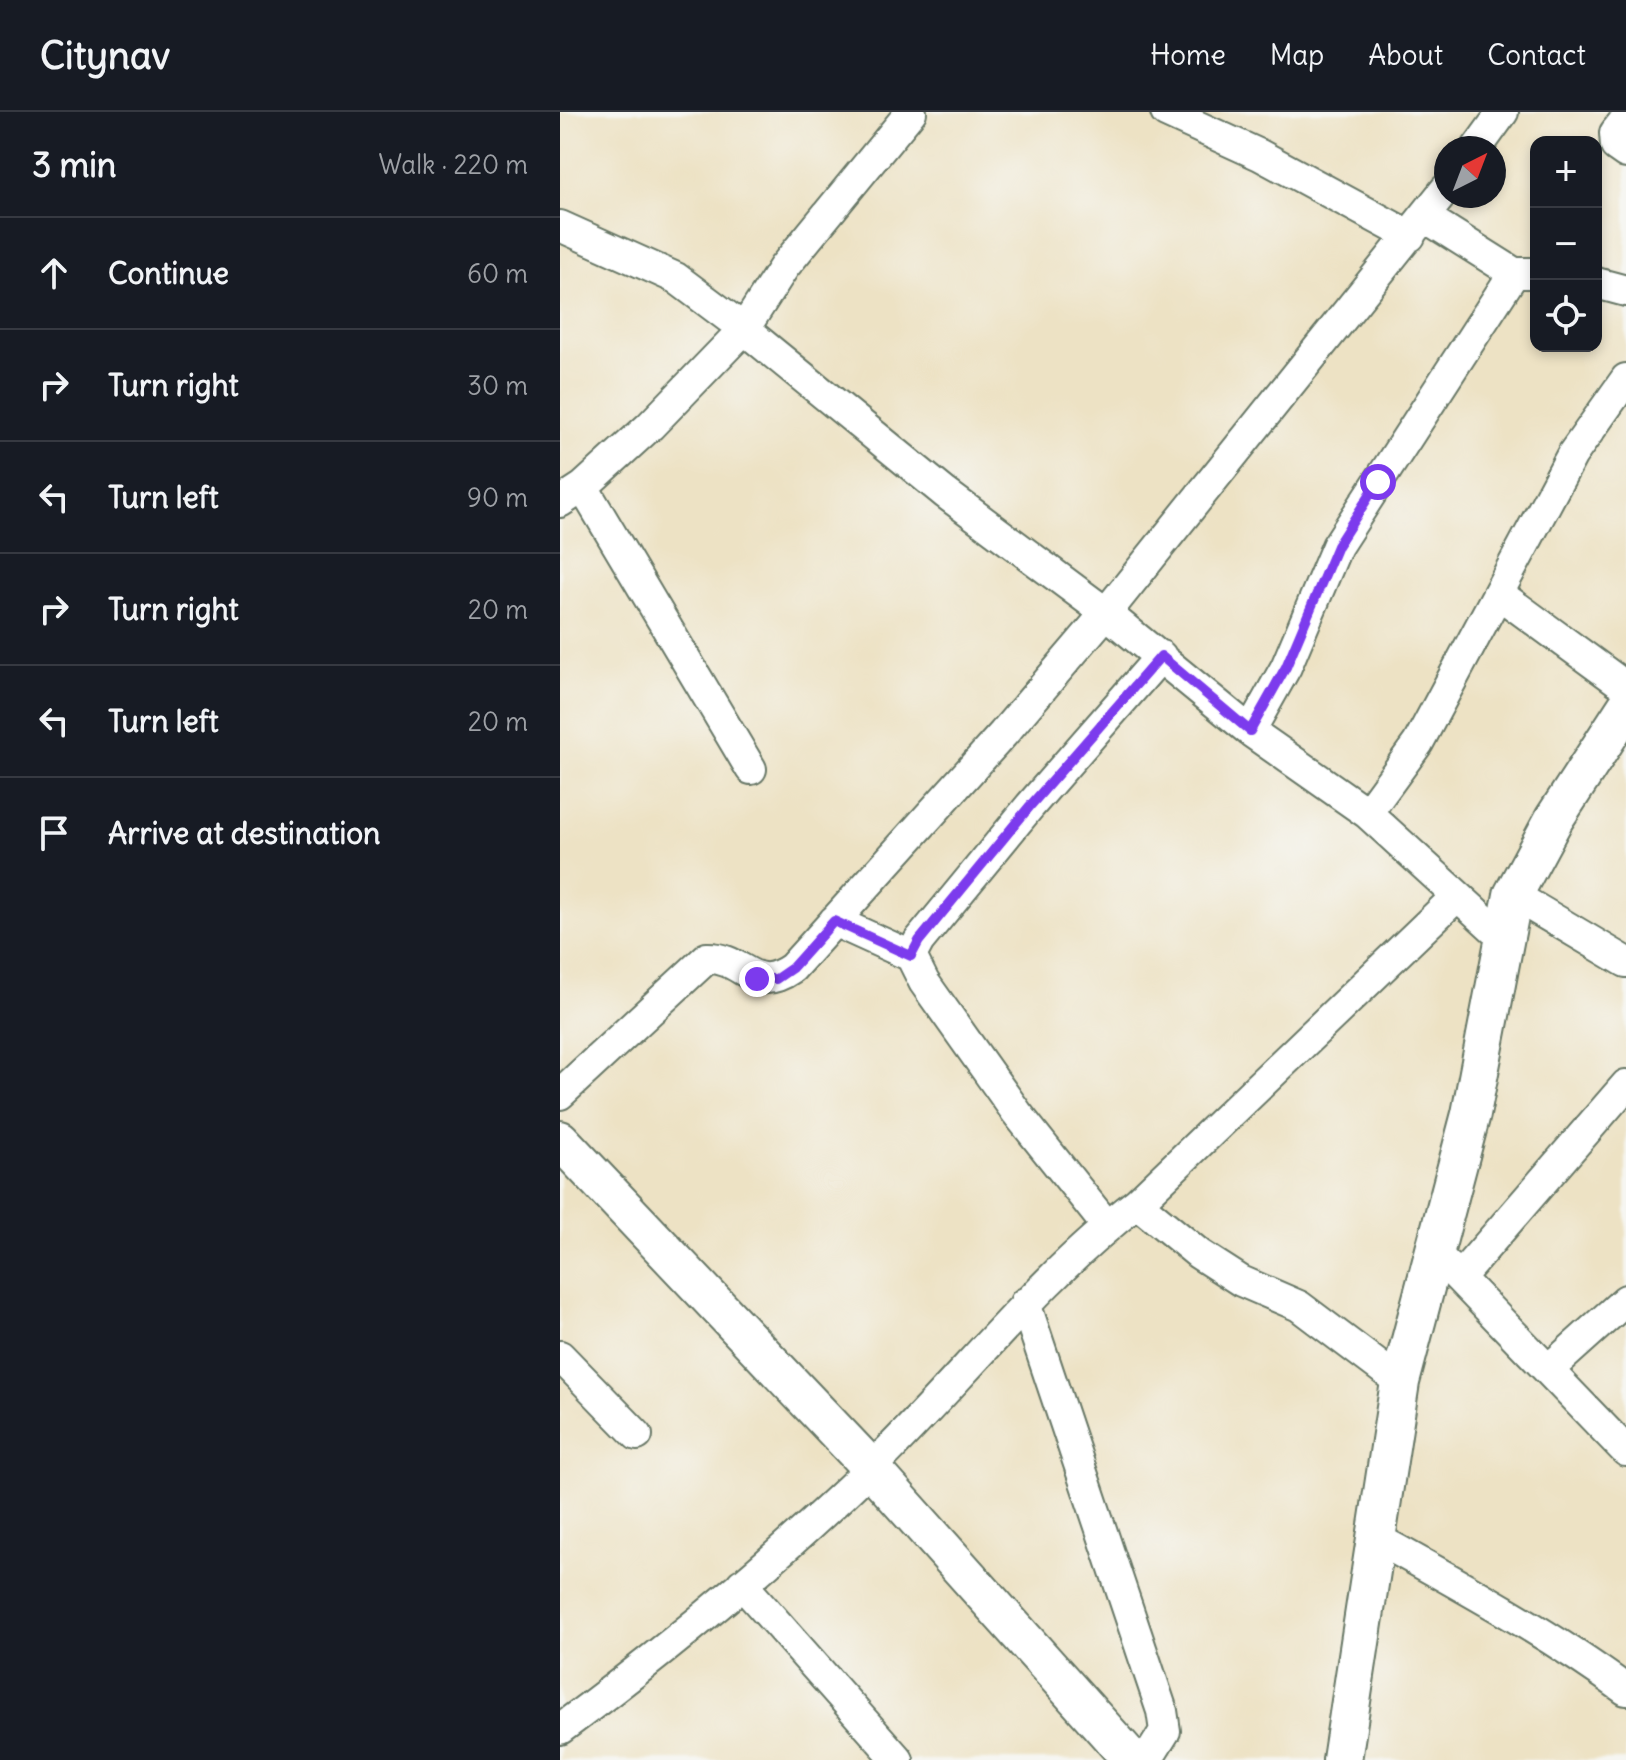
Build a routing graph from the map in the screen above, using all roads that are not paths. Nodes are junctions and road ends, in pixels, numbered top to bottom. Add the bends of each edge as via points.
1 (911, 112) edge
2 (1503, 112) edge
3 (1178, 115) edge
4 (1626, 119) edge
5 (1486, 136) edge
6 (1626, 153) edge
7 (1434, 205) edge
8 (560, 226) edge
9 (1418, 227) junction
10 (1525, 273) edge
11 (1602, 285) edge
12 (1626, 291) edge
13 (744, 329) junction
14 (1626, 379) edge
15 (571, 494) edge
16 (1499, 594) junction
17 (1106, 613) junction
18 (1161, 656) junction
19 (1626, 687) edge
20 (1626, 708) edge
21 (1250, 731) junction
22 (751, 769) dead end
23 (1367, 813) junction
24 (1513, 895) junction
25 (1457, 896) junction
26 (834, 921) junction
27 (1504, 938) junction
28 (911, 956) junction
29 (1626, 962) edge
30 (1624, 1090) edge
31 (560, 1094) edge
32 (560, 1140) edge
33 (1137, 1203) junction
34 (1107, 1226) junction
35 (1446, 1265) junction
36 (1626, 1300) edge
37 (1025, 1303) junction
38 (560, 1356) edge
39 (1548, 1370) junction
40 (1400, 1382) junction
41 (637, 1435) dead end
42 (1626, 1451) edge
43 (871, 1468) junction
44 (1374, 1537) junction
45 (742, 1584) junction
46 (1626, 1690) edge
47 (560, 1729) edge
48 (1348, 1757) edge
49 (898, 1760) edge
50 (1132, 1760) edge
51 (1147, 1760) edge

1 - 13 street via 784,267
2 - 5 street
3 - 9 street
4 - 6 street via 1615,133 1616,146
7 - 9 street
8 - 13 street via 676,278
9 - 10 street
9 - 17 street
10 - 21 street via 1337,546 1292,653
11 - 12 street
13 - 15 street via 650,426
13 - 17 street via 945,493
14 - 16 street via 1572,455
15 - 22 street
16 - 19 street
16 - 23 street via 1418,743
17 - 18 street
17 - 26 street
18 - 21 street
18 - 28 street via 1030,806
20 - 24 street via 1554,819
21 - 23 street
23 - 25 street
24 - 27 street
24 - 29 street
25 - 27 street
25 - 33 street
26 - 28 street
26 - 31 street via 776,979 757,979 722,958 696,964
27 - 35 street
28 - 34 street via 919,975 1017,1113
30 - 35 street
32 - 43 street
33 - 34 street
33 - 40 street via 1199,1254 1241,1281 1299,1306
34 - 37 street
35 - 39 street
35 - 40 street
36 - 39 street
37 - 43 street
37 - 51 street via 1162,1711 1165,1731
38 - 41 street
39 - 42 street
40 - 44 street
43 - 45 street
43 - 50 street
44 - 46 street via 1506,1611
44 - 48 street
45 - 47 street
45 - 49 street

